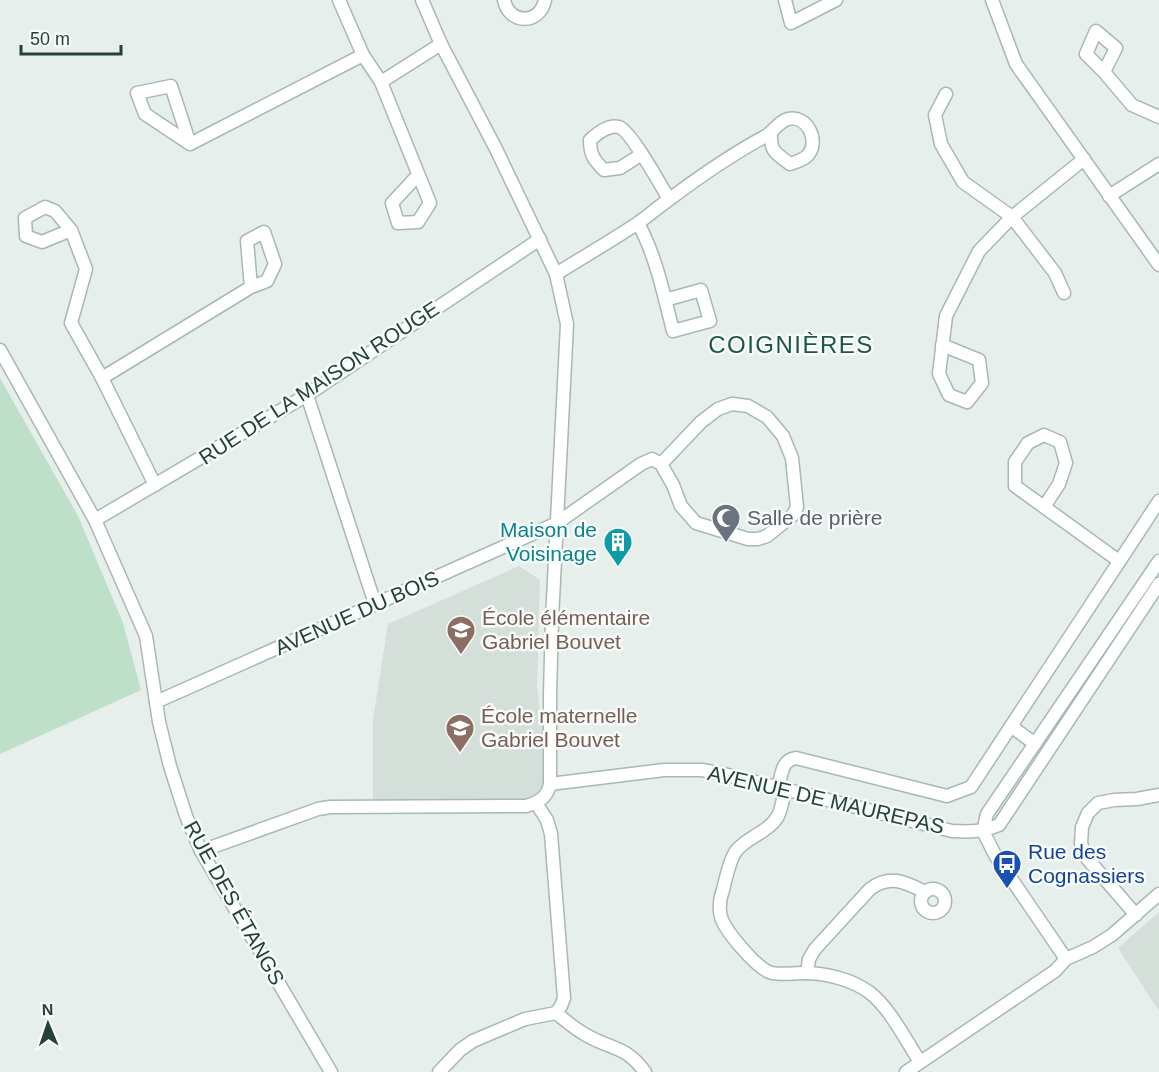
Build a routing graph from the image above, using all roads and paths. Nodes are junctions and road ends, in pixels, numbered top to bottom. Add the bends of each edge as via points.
1 (339, 0) edge
2 (422, 0) edge
3 (504, 0) edge
4 (544, 0) edge
5 (785, 0) edge
6 (836, 0) edge
7 (992, 0) edge
8 (441, 44) junction
9 (363, 55) junction
10 (1104, 72) dead end
11 (381, 82) junction
12 (946, 94) dead end
13 (1159, 117) edge
14 (771, 133) dead end
15 (190, 144) junction
16 (642, 154) dead end
17 (1084, 159) junction
18 (1159, 164) edge
19 (418, 175) dead end
20 (1109, 196) junction
21 (669, 199) junction
22 (1012, 217) junction
23 (638, 223) junction
24 (71, 230) dead end
25 (540, 239) junction
26 (1159, 265) edge
27 (556, 274) junction
28 (251, 287) dead end
29 (1064, 293) dead end
30 (665, 300) dead end
31 (942, 345) junction
32 (0, 350) edge
33 (102, 378) junction
34 (307, 395) junction
35 (661, 464) junction
36 (155, 485) junction
37 (1159, 502) edge
38 (1044, 507) junction
39 (95, 520) junction
40 (557, 523) junction
41 (1119, 561) junction
42 (1159, 561) edge
43 (1159, 584) edge
44 (375, 604) junction
45 (156, 702) junction
46 (1011, 726) junction
47 (1035, 744) junction
48 (550, 784) junction
49 (782, 789) junction
50 (1159, 795) edge
51 (536, 803) junction
52 (983, 831) junction
53 (201, 851) junction
54 (925, 892) dead end
55 (1159, 894) edge
56 (1136, 915) junction
57 (1066, 959) junction
58 (807, 973) junction
59 (556, 1013) junction
60 (920, 1062) junction
61 (331, 1072) edge
62 (439, 1072) edge
63 (645, 1072) edge
64 (906, 1072) edge

1 - 9 street
2 - 8 street
3 - 4 street via 511,14 523,19 536,15
5 - 6 street via 791,23
7 - 17 street via 1016,64
8 - 11 street
8 - 25 street
9 - 11 street
9 - 15 street
10 - 13 street via 1132,105
11 - 19 street
12 - 22 street via 935,115 940,144 963,182
14 - 21 street
15 - 15 street via 145,114 137,93 171,86
16 - 21 street
17 - 20 street
17 - 22 street
18 - 20 street
20 - 26 street
21 - 23 street
22 - 29 street via 1054,273
22 - 31 street via 979,251 946,316
23 - 27 street
23 - 30 street
24 - 33 street via 86,269 71,323
25 - 27 street
25 - 34 street, RUE DE LA MAISON ROUGE
27 - 40 street via 567,324
28 - 33 street
31 - 31 street via 939,374 949,395 967,402 982,383 978,360
32 - 39 street, RUE DES ÉTANGS
33 - 36 street
34 - 36 street, RUE DE LA MAISON ROUGE
34 - 44 street
35 - 35 street via 718,409 732,404 748,406 767,417 783,436 792,458 797,507 776,529 758,539 696,523 681,506
35 - 40 street, AVENUE DU BOIS via 651,459 641,464
36 - 39 street, RUE DE LA MAISON ROUGE
37 - 41 street
38 - 38 street via 1015,486 1015,462 1028,442 1044,435 1060,442 1066,463 1059,484
38 - 41 street
39 - 45 street, RUE DES ÉTANGS via 146,636
40 - 44 street, AVENUE DU BOIS
40 - 48 street via 549,695
41 - 46 street
42 - 47 street
43 - 52 street via 999,825
44 - 45 street, AVENUE DU BOIS
45 - 53 street, RUE DES ÉTANGS via 170,766
46 - 47 street
46 - 49 street via 971,787 947,796 796,758 785,763
47 - 52 street via 987,814
48 - 49 street, AVENUE DE MAUREPAS via 652,771 702,770
48 - 51 street via 543,799
49 - 52 street, AVENUE DE MAUREPAS via 952,831
49 - 58 street via 778,816 741,846 733,858 722,890 720,912 729,932 763,969 771,973
50 - 56 street via 1098,803 1082,827 1085,856
51 - 53 street via 330,807
51 - 59 street via 551,834 564,998
52 - 57 street
53 - 61 street, RUE DES ÉTANGS
54 - 58 street via 897,880 878,883 815,949
55 - 56 street
56 - 57 street via 1093,948
57 - 60 street via 1055,972
58 - 60 street via 850,982 869,992 885,1008
59 - 62 street via 525,1019 473,1041
59 - 63 street via 586,1035 625,1051
60 - 64 street

